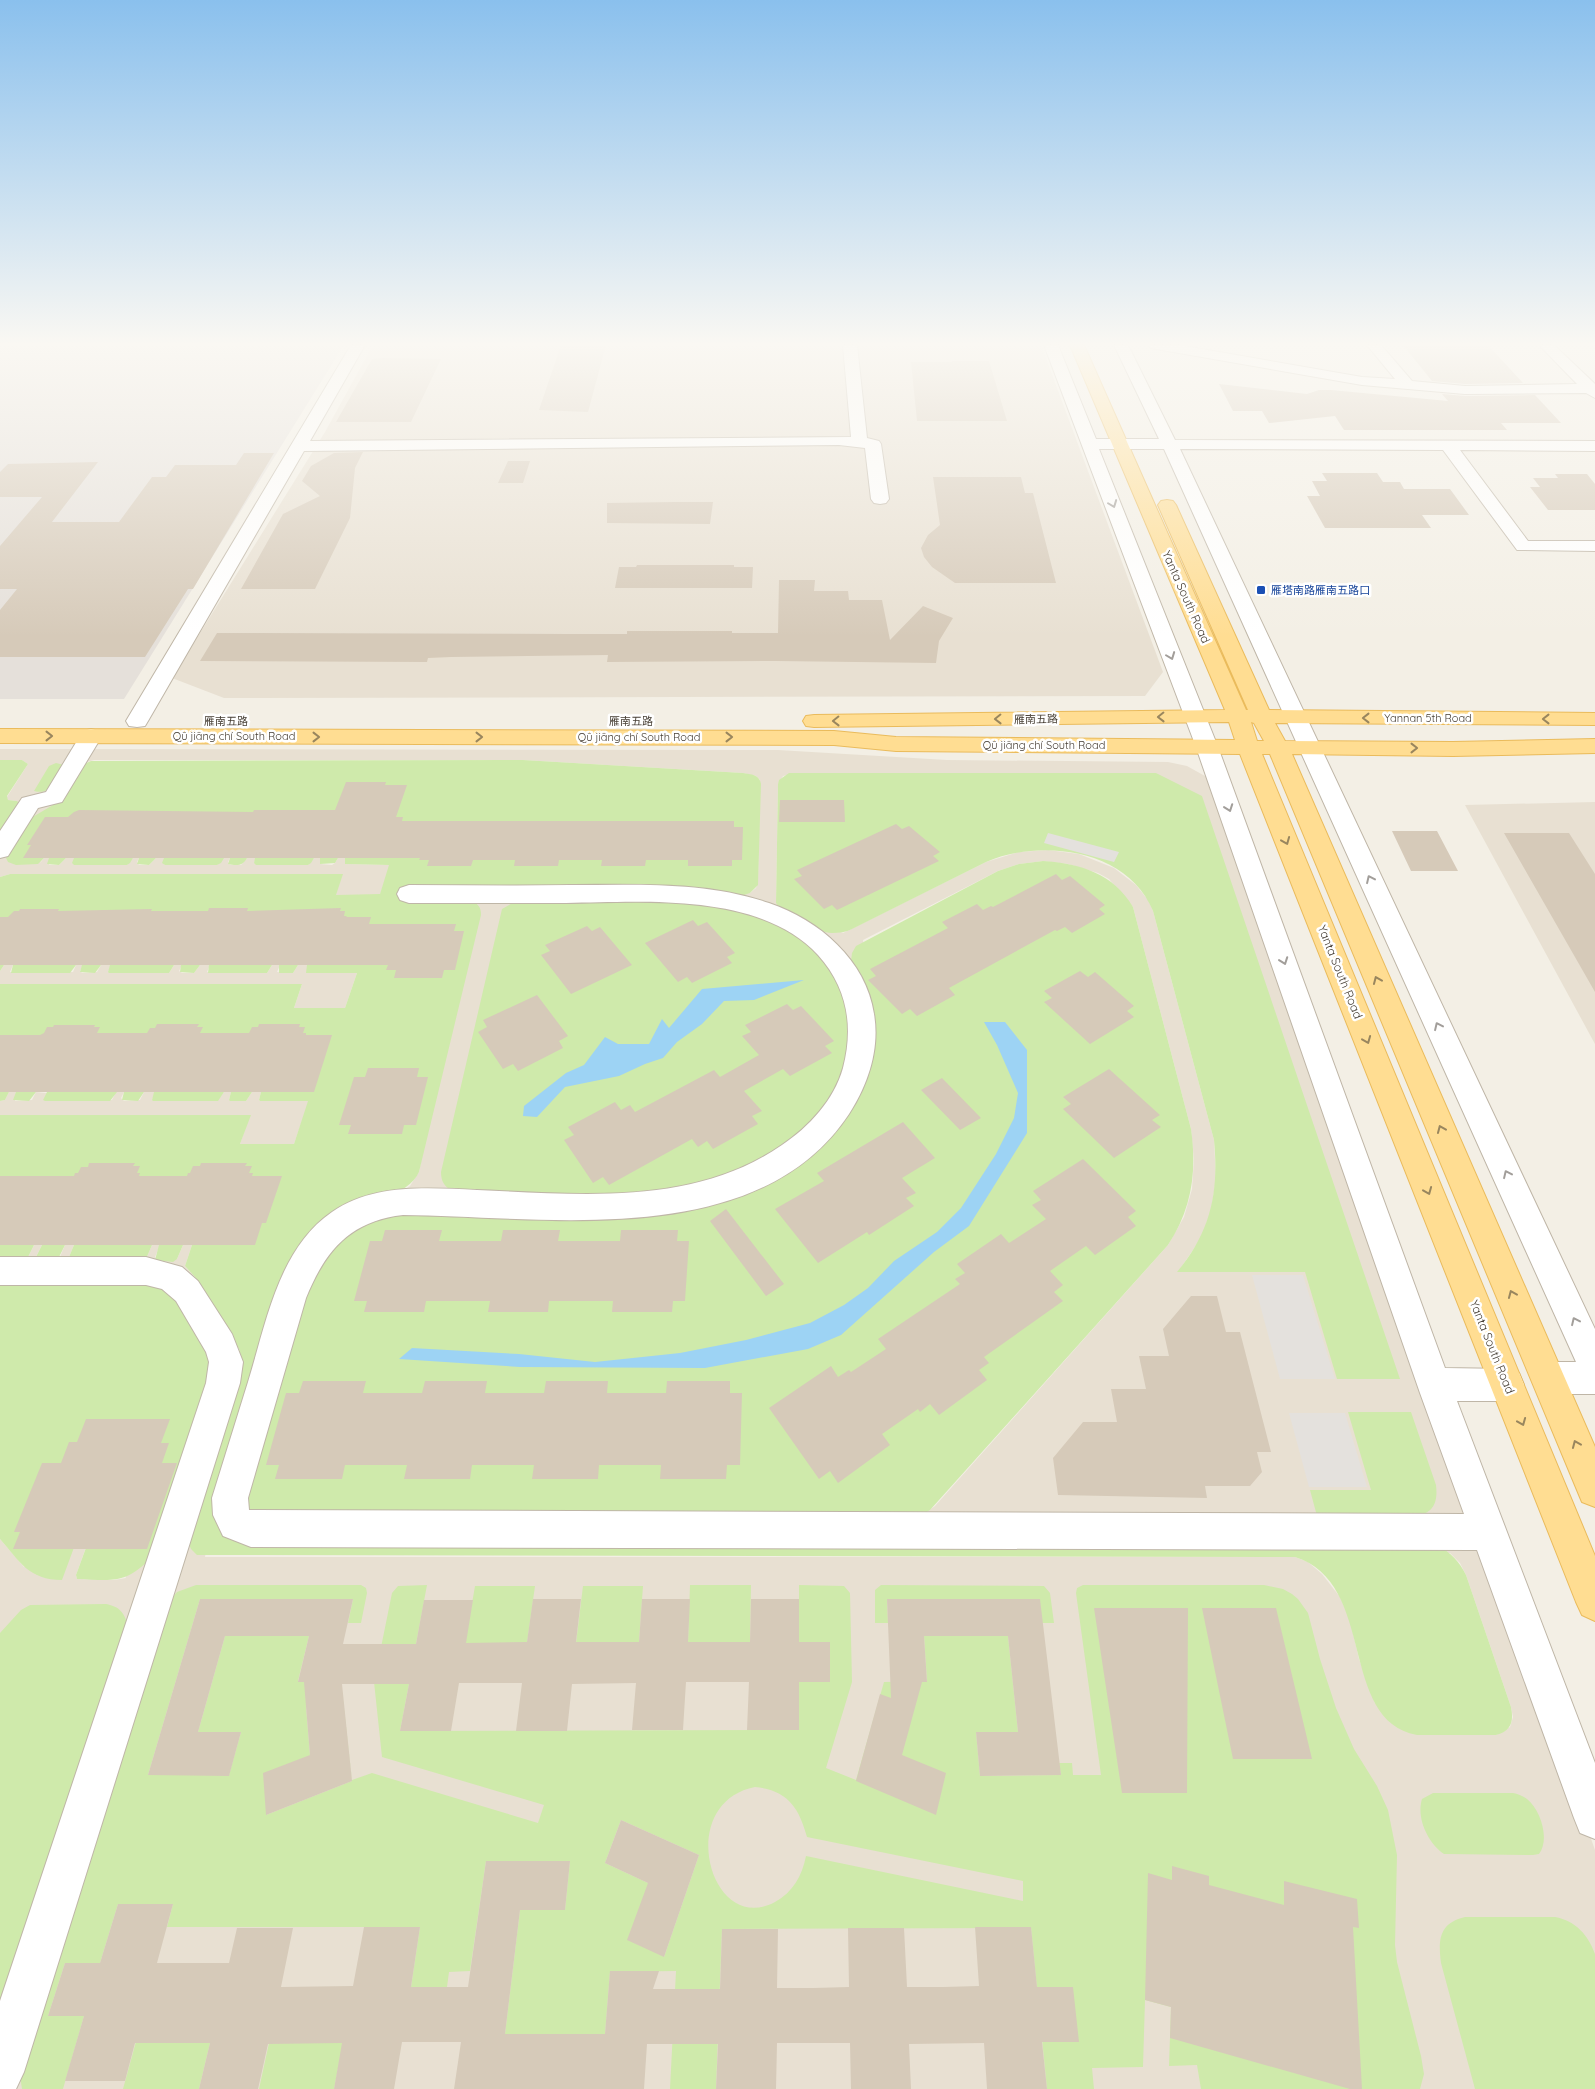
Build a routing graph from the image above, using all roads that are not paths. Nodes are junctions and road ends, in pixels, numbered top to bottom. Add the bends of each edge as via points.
1 (300, 442) edge
2 (615, 442) edge
3 (862, 442) edge
4 (1090, 444) joint
5 (1130, 445) junction
6 (1170, 445) junction
7 (298, 446) junction
8 (1448, 446) junction
9 (1595, 446) edge
10 (880, 499) dead end
11 (1595, 546) edge
12 (1195, 717) junction
13 (1250, 717) junction
14 (1296, 718) junction
15 (1595, 719) edge
16 (0, 720) edge
17 (137, 721) junction
18 (0, 736) edge
19 (91, 736) junction
20 (1248, 746) junction
21 (1595, 746) edge
22 (1207, 747) junction
23 (1278, 747) junction
24 (1310, 748) junction
25 (0, 850) edge
26 (409, 894) dead end
27 (0, 1271) edge
28 (1595, 1366) edge
29 (1548, 1378) junction
30 (1595, 1378) edge
31 (1434, 1384) junction
32 (1507, 1386) junction
33 (1595, 1489) edge
34 (1489, 1532) junction
35 (1595, 1602) edge
36 (1595, 1818) edge
37 (0, 2072) edge

1 - 7 street
2 - 7 street
3 - 10 street via 873,444
4 - 5 street
4 -> 12 street
5 - 6 street
5 - 13 main road, Yanta South Road
6 - 8 street
6 - 14 street
7 - 17 street
8 - 9 street
8 - 11 street via 1524,546
12 - 13 main road, 雁南五路
12 -> 17 main road, 雁南五路 via 762,722
12 - 22 street
13 - 14 main road, Yannan 5th Road
13 - 20 main road, Yanta South Road
13 - 23 main road, Yanta South Road
15 -> 14 main road, Yannan 5th Road
14 - 24 street
16 - 17 main road, 雁南五路
18 -> 19 main road, Qū jiāng chí South Road
19 -> 22 main road, Qū jiāng chí South Road via 824,738 896,744
19 - 25 street via 54,796 30,803
20 - 22 main road, Qū jiāng chí South Road
20 - 23 main road, Qū jiāng chí South Road
20 -> 32 main road, Yanta South Road
24 -> 21 main road
22 -> 31 street
23 - 24 main road
29 -> 23 main road, Yanta South Road
28 -> 24 street
26 - 34 street via 669,894 715,899 766,912 814,938 844,970 860,1009 862,1037 857,1066 837,1109 804,1145 764,1171 717,1191 682,1200 619,1206 403,1202 368,1208 342,1221 309,1258 289,1302 230,1498 228,1510 240,1527
27 - 37 street via 146,1271 170,1277 187,1291 220,1344 226,1362 223,1383
29 - 30 street
33 -> 29 main road, Yanta South Road
31 - 32 street
31 - 34 street
32 -> 35 main road, Yanta South Road
34 - 36 street

